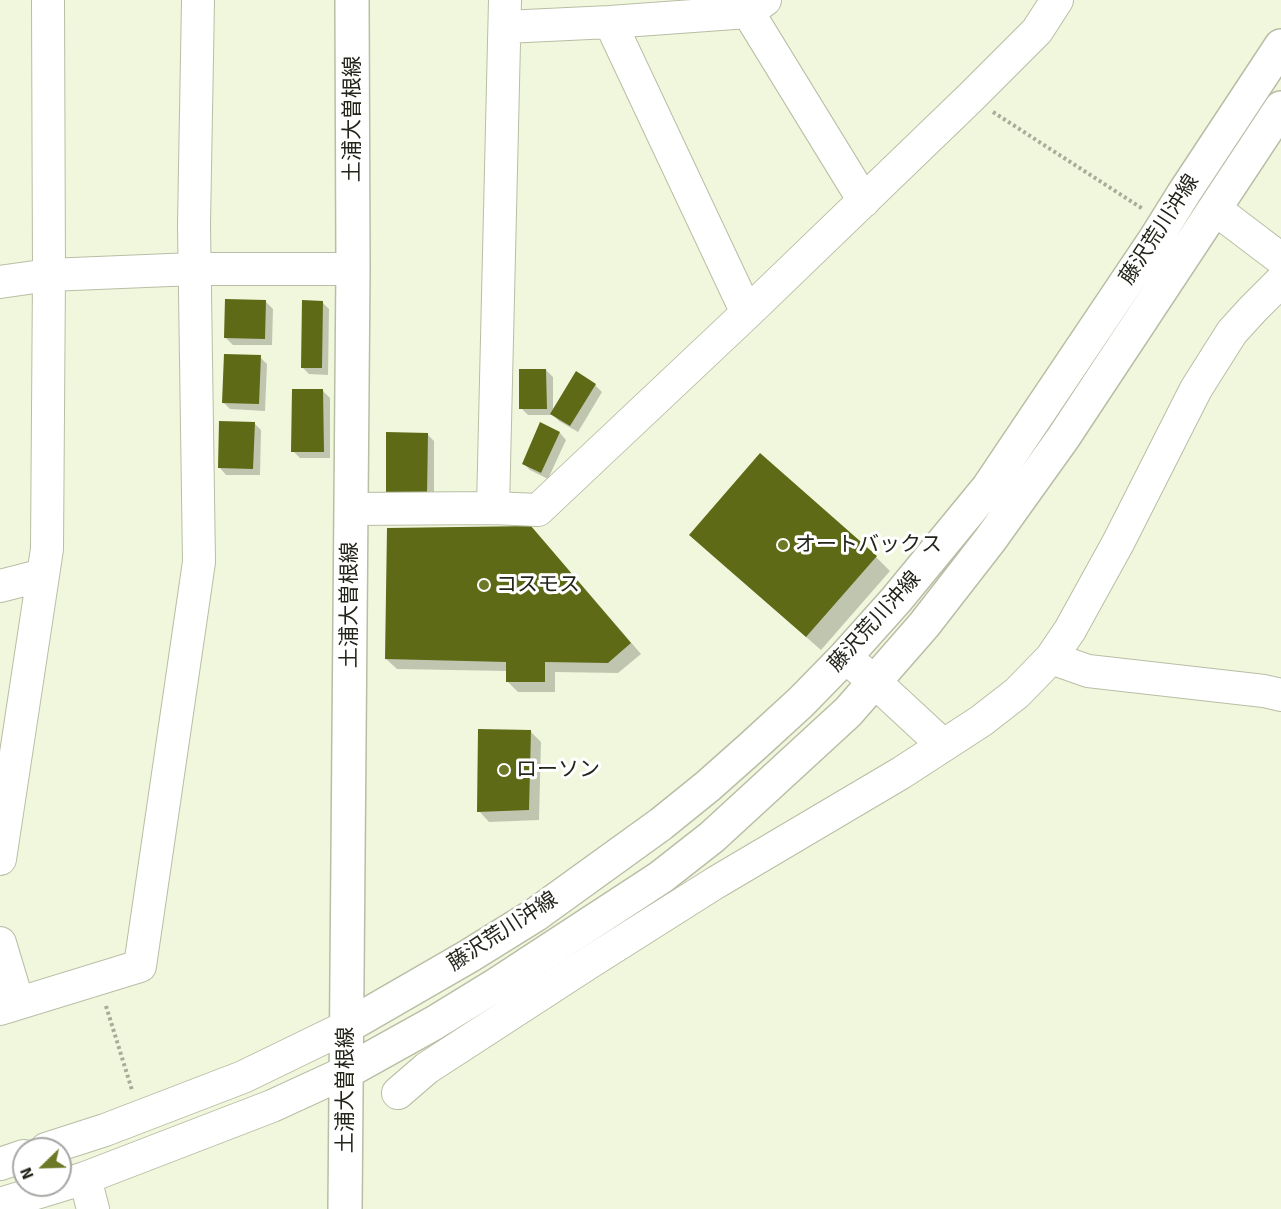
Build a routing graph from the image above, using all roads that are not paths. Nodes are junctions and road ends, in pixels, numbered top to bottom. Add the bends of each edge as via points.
1 (48, 0) edge
2 (198, 0) edge
3 (352, 0) edge
4 (1057, 0) edge
5 (757, 6) edge
6 (505, 14) edge
7 (610, 22) junction
8 (1281, 46) edge
9 (1281, 108) edge
10 (864, 201) junction
11 (1215, 209) junction
12 (1281, 259) edge
13 (194, 269) junction
14 (336, 269) dead end
15 (50, 275) junction
16 (1281, 281) edge
17 (0, 282) edge
18 (747, 313) junction
19 (493, 508) junction
20 (351, 509) junction
21 (43, 575) junction
22 (0, 586) edge
23 (845, 657) junction
24 (1051, 658) junction
25 (875, 682) junction
26 (1281, 695) edge
27 (943, 745) junction
28 (0, 859) edge
29 (0, 943) edge
30 (9, 1006) edge
31 (346, 1027) junction
32 (346, 1072) junction
33 (398, 1093) dead end
34 (72, 1141) edge
35 (85, 1178) junction
36 (0, 1204) edge
37 (93, 1209) edge
38 (345, 1209) edge

1 - 15 street
2 - 13 street
3 - 20 main road, 土浦大曽根線
4 - 10 street via 1037,31
5 - 7 street
5 - 10 street
6 - 7 street
6 - 19 street
7 - 18 street
8 - 23 main road, 藤沢荒川沖線 via 988,488
9 - 11 main road, 藤沢荒川沖線
10 - 18 street
11 - 12 street
11 - 25 main road, 藤沢荒川沖線 via 1063,438 990,540
13 - 14 street
13 - 15 street
13 - 30 street via 199,562 140,966
15 - 17 street
15 - 21 street via 47,549
16 - 24 street via 1232,332 1196,389 1118,543
18 - 19 street via 538,510
19 - 20 street
20 - 31 main road, 土浦大曽根線
21 - 22 street
21 - 28 street
23 - 25 street
23 - 31 main road, 藤沢荒川沖線 via 753,746 661,824 535,915
24 - 26 street via 1088,671
24 - 27 street via 1017,693
25 - 27 street
25 - 32 main road, 藤沢荒川沖線 via 848,712 712,837 661,877 506,979
27 - 33 street via 715,882 427,1068
29 - 30 street
31 - 32 main road, 土浦大曽根線
31 - 34 street via 243,1077
32 - 35 street via 272,1106
32 - 38 main road, 土浦大曽根線
35 - 36 street
35 - 37 street

